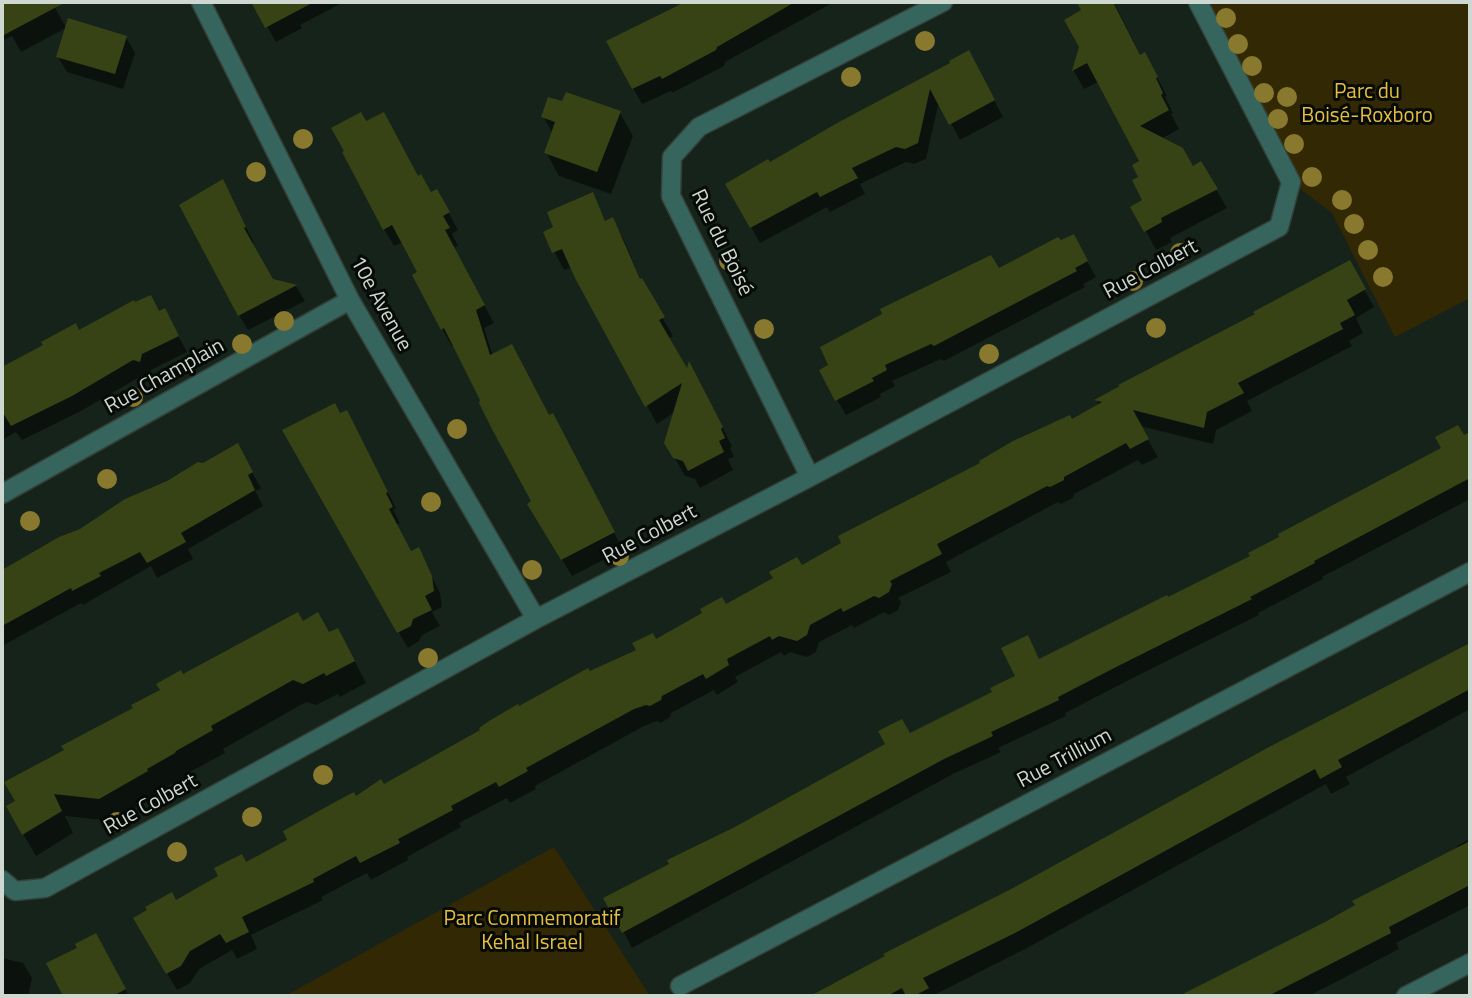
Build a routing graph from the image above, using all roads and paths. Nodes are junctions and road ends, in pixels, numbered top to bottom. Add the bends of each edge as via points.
1 (201, 2) edge
2 (943, 2) edge
3 (1198, 2) edge
4 (350, 300) junction
5 (810, 477) junction
6 (2, 494) edge
7 (1470, 572) edge
8 (536, 620) junction
9 (2, 880) edge
10 (1470, 963) edge
11 (680, 986) dead end
12 (1406, 996) edge

1 - 4 street, 10e Avenue
2 - 5 street, Rue du Boisé via 699,127 672,157 671,196
3 - 5 street, Rue Colbert via 1291,182 1279,227
4 - 6 street, Rue Champlain
4 - 8 street, 10e Avenue
5 - 8 street, Rue Colbert
7 - 11 street, Rue Trillium
8 - 9 street, Rue Colbert via 45,888 15,891
10 - 12 street

